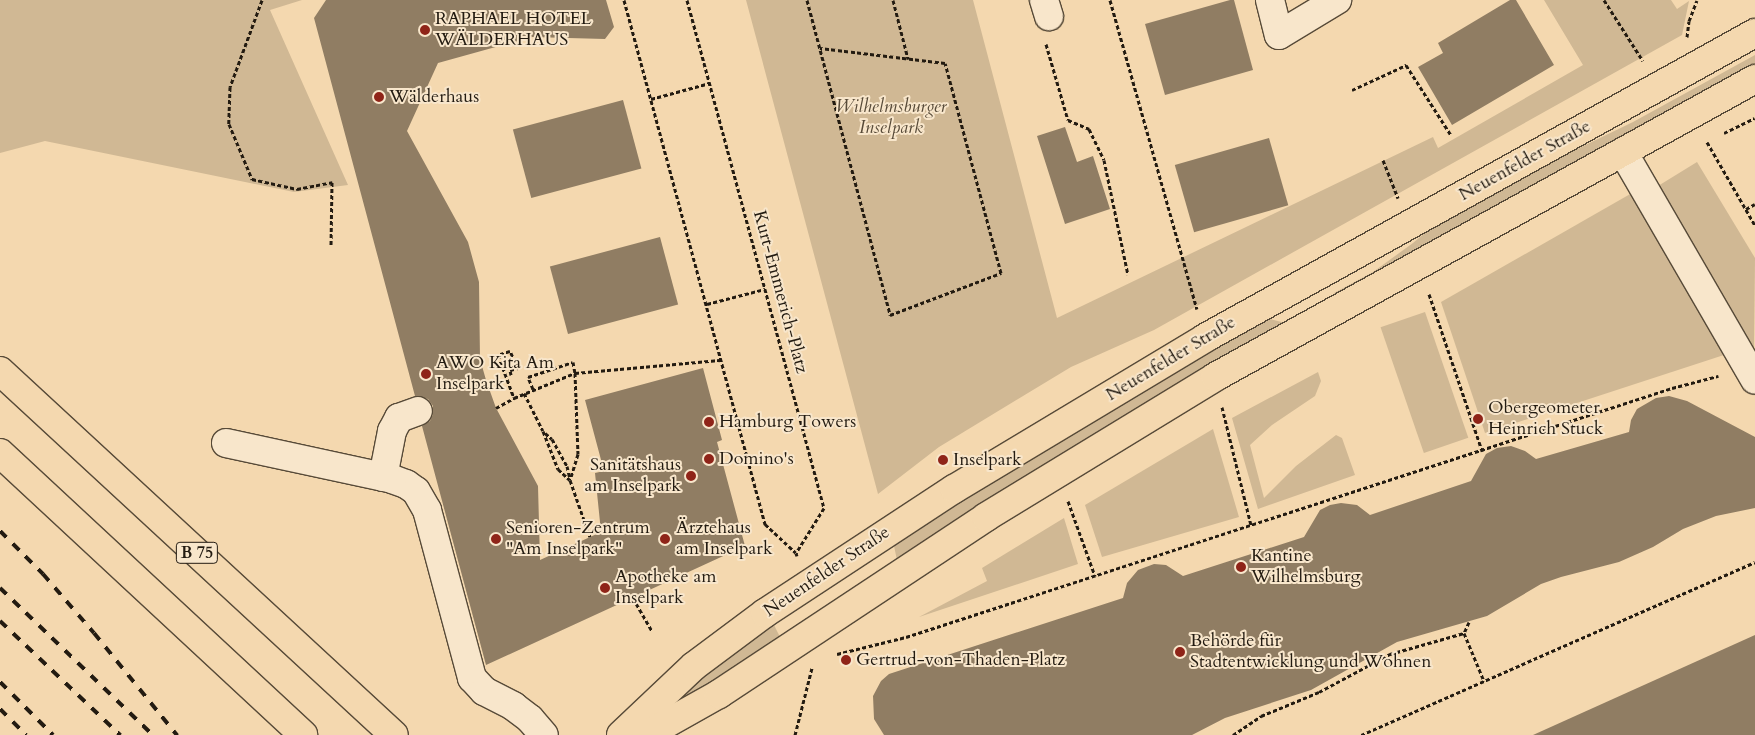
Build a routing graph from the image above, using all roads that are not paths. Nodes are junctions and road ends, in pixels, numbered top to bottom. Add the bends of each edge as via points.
1 (1270, 0) edge
2 (1337, 0) edge
3 (1755, 33) edge
4 (1755, 79) edge
5 (1623, 152) junction
6 (0, 371) edge
7 (1751, 374) edge
8 (418, 411) dead end
9 (234, 444) dead end
10 (0, 453) edge
11 (383, 477) junction
12 (303, 735) edge
13 (394, 735) edge
14 (544, 735) edge
15 (621, 735) edge
16 (646, 735) edge

1 - 2 street via 1279,35
3 - 15 main road, Neuenfelder Straße via 1205,338 954,489 805,586 694,666
4 - 5 main road
5 - 7 street
5 - 16 main road via 1215,377 986,517 727,689
6 - 13 main road, B 75
8 - 11 street via 396,423
9 - 11 street
10 - 12 main road
11 - 14 street via 406,484 424,503 472,678 480,687 534,722

